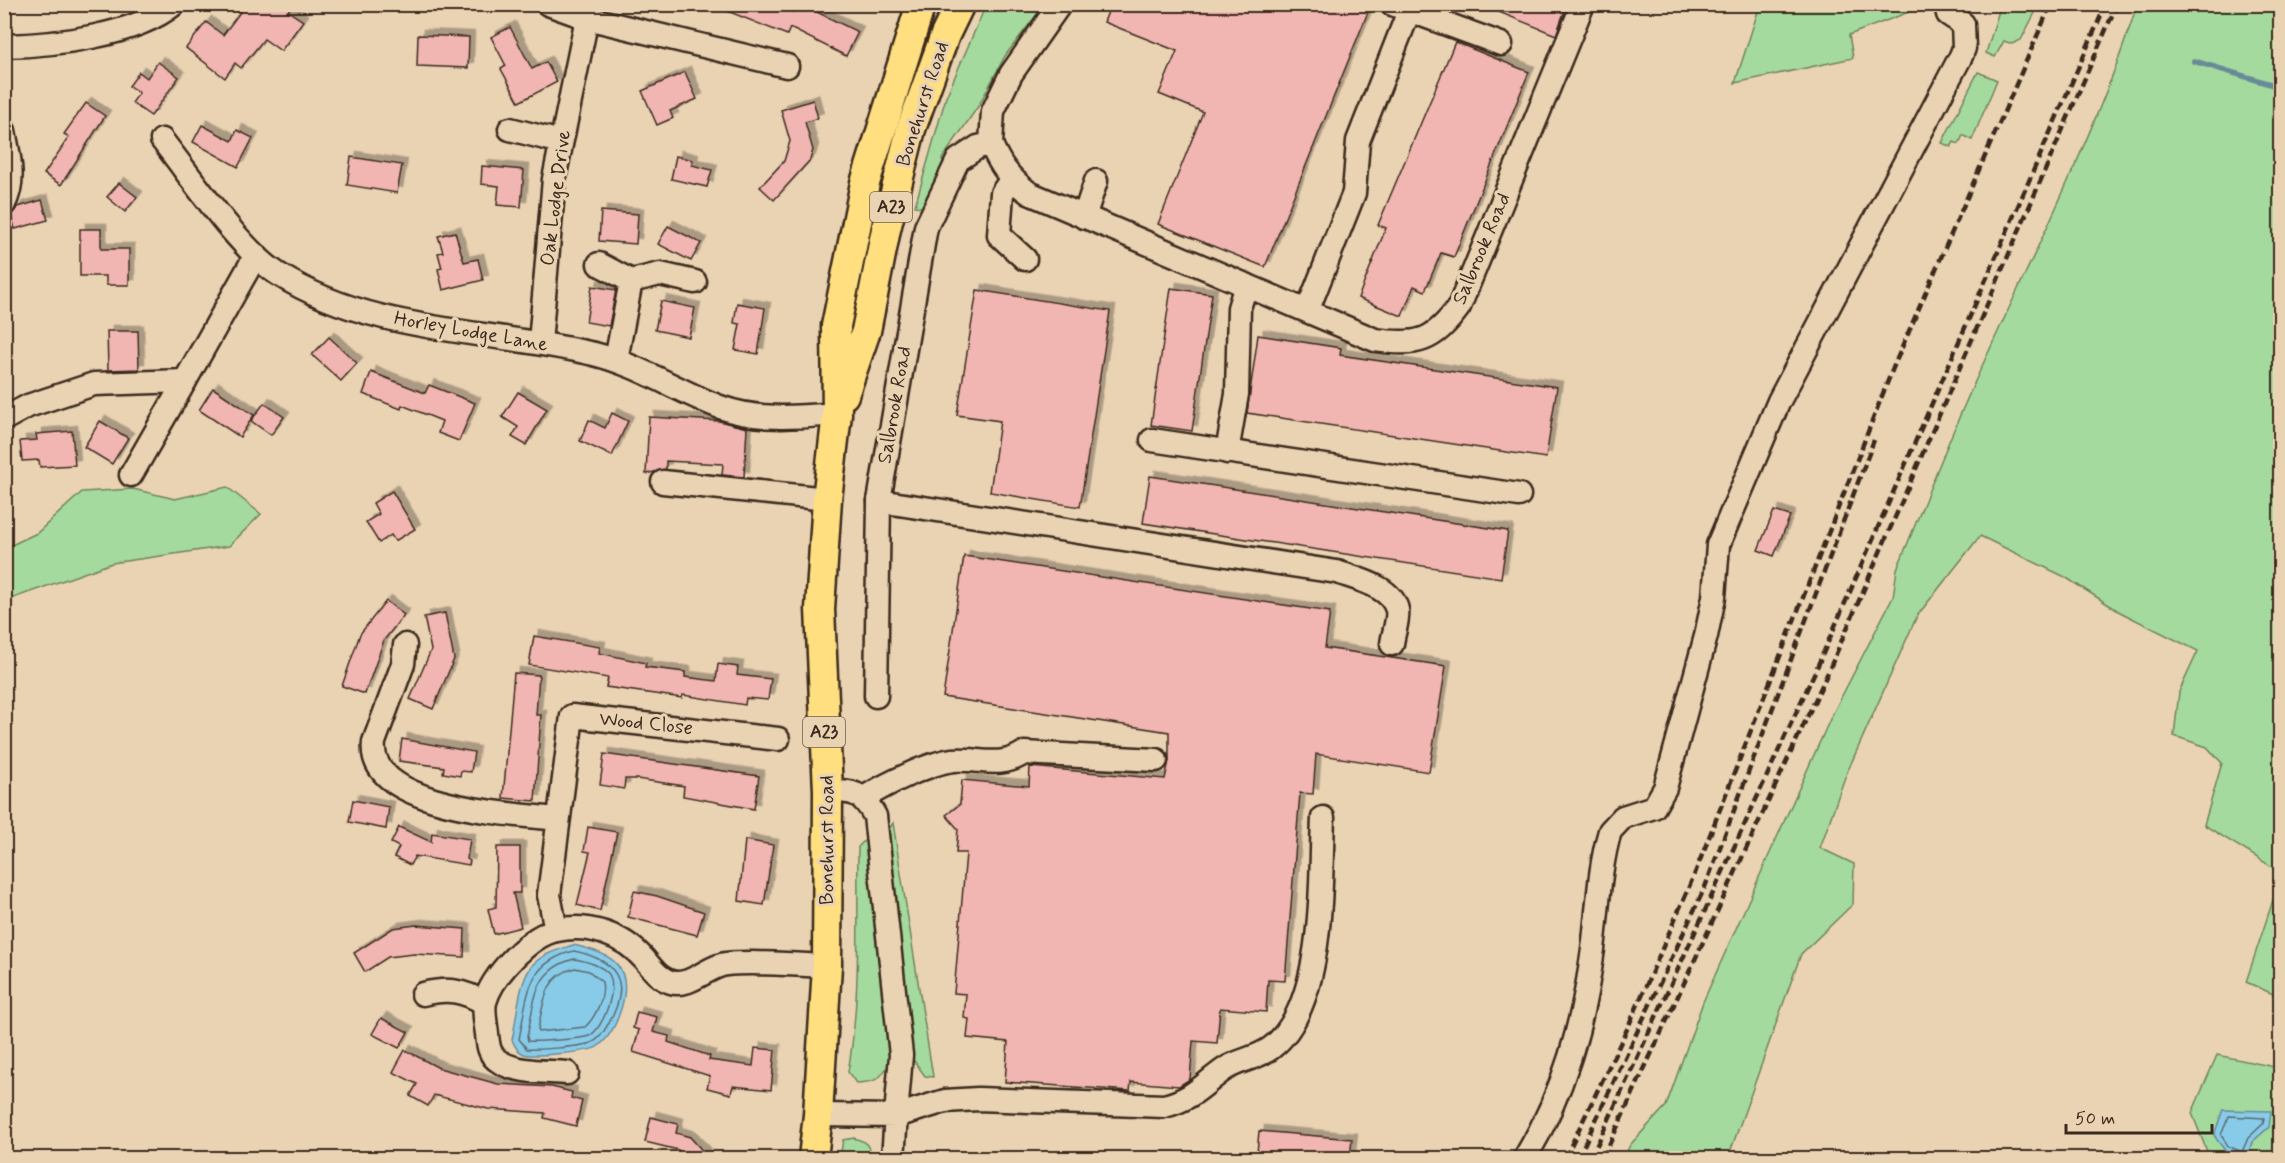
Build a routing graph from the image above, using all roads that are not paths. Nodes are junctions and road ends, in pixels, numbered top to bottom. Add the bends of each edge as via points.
1 (174, 4) edge
2 (548, 4) edge
3 (921, 4) edge
4 (960, 4) edge
5 (1060, 4) edge
6 (1583, 4) edge
7 (1400, 8) edge
8 (1947, 9) edge
9 (587, 18) junction
10 (1501, 44) dead end
11 (4, 46) edge
12 (787, 66) dead end
13 (510, 129) dead end
14 (4, 131) edge
15 (162, 140) dead end
16 (561, 142) junction
17 (991, 144) junction
18 (1011, 180) junction
19 (1096, 181) dead end
20 (4, 204) edge
21 (1084, 217) junction
22 (256, 255) junction
23 (1025, 259) dead end
24 (599, 264) dead end
25 (631, 281) junction
26 (695, 282) dead end
27 (1246, 285) junction
28 (1308, 309) junction
29 (540, 343) junction
30 (616, 360) junction
31 (185, 381) junction
32 (837, 414) junction
33 (4, 419) edge
34 (1152, 440) dead end
35 (1227, 452) junction
36 (131, 475) dead end
37 (663, 482) dead end
38 (1519, 495) dead end
39 (827, 499) junction
40 (879, 501) junction
41 (1392, 644) dead end
42 (405, 645) dead end
43 (876, 696) dead end
44 (778, 739) dead end
45 (1156, 760) dead end
46 (828, 791) junction
47 (864, 798) junction
48 (1323, 818) dead end
49 (558, 819) junction
50 (556, 930) junction
51 (827, 966) junction
52 (423, 994) dead end
53 (484, 1003) junction
54 (567, 1072) dead end
55 (818, 1115) junction
56 (896, 1116) junction
57 (813, 1158) edge
58 (893, 1158) edge
59 (1525, 1158) edge

1 - 11 street via 167,11 121,29 42,45
2 - 9 street
3 - 32 main road, Bonehurst Road / A23 via 857,219 836,326
4 - 32 main road, Bonehurst Road / A23 via 911,129 866,331
5 - 17 street, Salbrook Road via 1011,74 993,111
6 - 28 street, Salbrook Road via 1459,307 1445,326 1426,340 1401,344 1376,340
7 - 10 street
7 - 28 street via 1358,141 1354,193
8 - 59 street via 1963,24 1961,56 1779,401 1718,545 1706,636 1665,788 1654,807 1623,817 1610,831 1574,1046 1565,1079
9 - 12 street
9 - 16 street, Oak Lodge Drive
13 - 16 street
14 - 20 street via 12,173 11,191
15 - 22 street, Horley Lodge Lane
16 - 29 street, Oak Lodge Drive via 554,179
17 - 18 street, Salbrook Road
17 - 40 street, Salbrook Road via 958,160 926,227
18 - 21 street, Salbrook Road via 1029,193
18 - 23 street via 1002,193 999,235
19 - 21 street
21 - 27 street, Salbrook Road
22 - 29 street, Horley Lodge Lane via 278,274 322,296 388,318
22 - 31 street
24 - 25 street
25 - 26 street via 660,274
25 - 30 street
27 - 28 street, Salbrook Road
27 - 35 street via 1239,308 1237,394
29 - 30 street, Horley Lodge Lane
30 - 32 street, Horley Lodge Lane via 722,408 760,416
31 - 33 street via 94,384 28,406
31 - 36 street
32 - 39 main road, Bonehurst Road / A23
34 - 35 street
35 - 38 street
37 - 39 street
39 - 46 main road, Bonehurst Road / A23 via 820,609
40 - 41 street via 1337,572 1389,596 1397,610
40 - 43 street, Salbrook Road
42 - 49 street via 403,664 374,742 378,767 401,785 451,806
44 - 49 street, Wood Close via 572,716
45 - 47 street via 1024,753 1011,762 951,760 890,782
46 - 47 street via 850,791
46 - 51 main road, Bonehurst Road / A23
47 - 56 street via 875,816 901,1055
48 - 56 street via 1316,957 1292,1025 1270,1048 1227,1068 1194,1095 1164,1106 978,1099 945,1101
49 - 50 street via 549,896
50 - 51 street via 581,928 604,932 627,943 655,974 672,983 692,980 724,964
50 - 53 street via 532,942 512,959
51 - 55 main road, Bonehurst Road / A23
52 - 53 street via 454,990 469,993
53 - 54 street via 488,1043 499,1061 523,1069
55 - 56 street
55 - 57 main road, Bonehurst Road / A23
56 - 58 street

